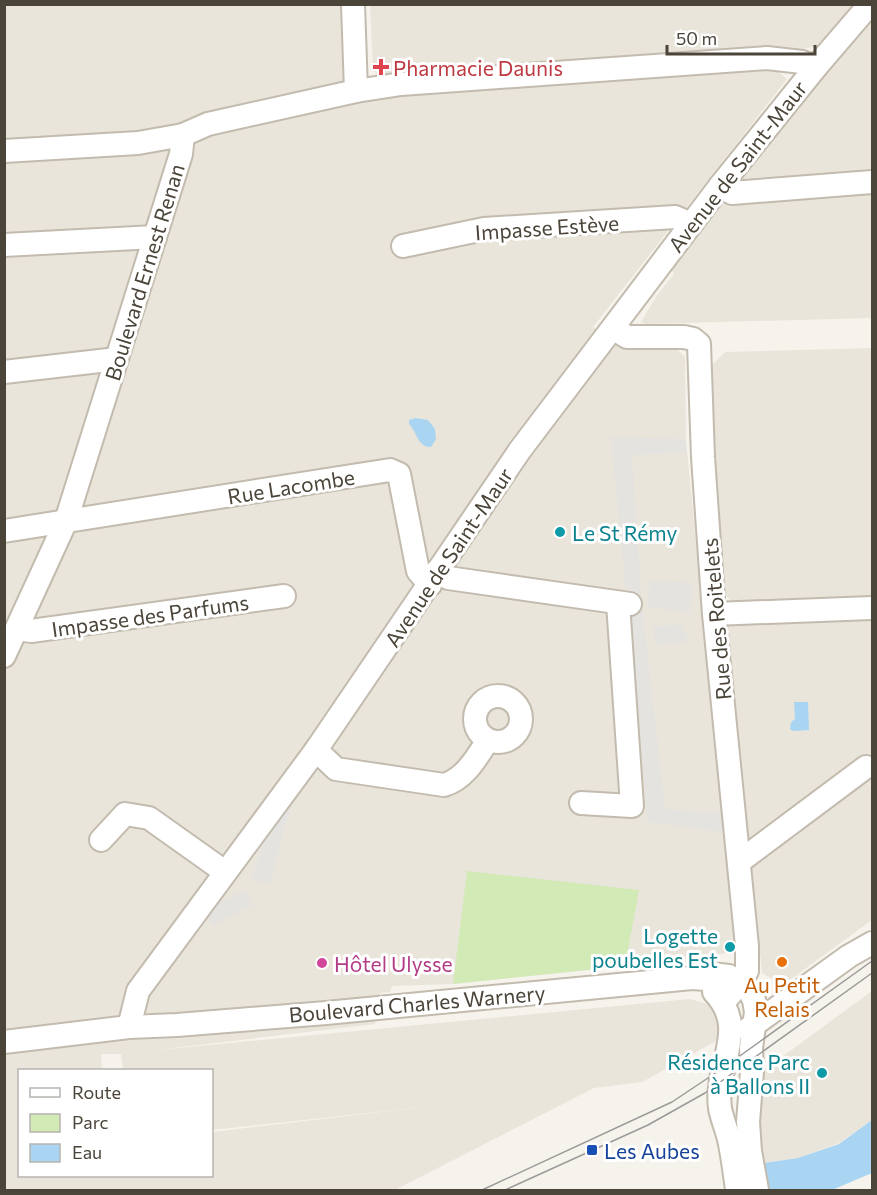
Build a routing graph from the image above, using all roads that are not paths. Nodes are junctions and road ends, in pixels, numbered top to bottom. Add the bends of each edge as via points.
1 (353, 4) edge
2 (870, 4) edge
3 (816, 67) junction
4 (356, 91) junction
5 (183, 135) junction
6 (4, 151) edge
7 (873, 182) edge
8 (720, 186) junction
9 (691, 224) junction
10 (155, 237) junction
11 (4, 245) edge
12 (403, 246) dead end
13 (613, 328) junction
14 (117, 359) junction
15 (4, 372) edge
16 (66, 521) junction
17 (4, 531) edge
18 (434, 578) junction
19 (284, 596) dead end
20 (873, 608) edge
21 (714, 614) junction
22 (17, 629) junction
23 (4, 656) edge
24 (488, 740) dead end
25 (316, 750) junction
26 (866, 767) dead end
27 (581, 803) dead end
28 (101, 840) dead end
29 (740, 862) junction
30 (225, 872) junction
31 (873, 943) edge
32 (706, 979) junction
33 (740, 983) junction
34 (723, 1002) junction
35 (755, 1024) junction
36 (129, 1027) junction
37 (4, 1042) edge
38 (730, 1042) junction
39 (737, 1191) edge
40 (757, 1191) edge

1 - 4 street
2 - 3 street, Avenue de Saint-Maur
3 - 4 street, Boulevard Ernest Renan via 767,58 401,84
3 - 8 street, Avenue de Saint-Maur
4 - 5 street, Boulevard Ernest Renan via 208,124
5 - 6 street via 138,143
5 - 10 street, Boulevard Ernest Renan via 181,154
7 - 8 street via 732,193
8 - 9 street, Avenue de Saint-Maur
9 - 12 street, Impasse Estève via 675,218 484,229
9 - 13 street, Avenue de Saint-Maur
10 - 11 street
10 - 14 street, Boulevard Ernest Renan
13 - 18 street, Avenue de Saint-Maur via 520,450
13 - 21 street, Rue des Roitelets via 627,337 684,337 699,344
14 - 15 street
14 - 16 street, Boulevard Ernest Renan
16 - 17 street
16 - 18 street, Rue Lacombe via 390,470 399,474 418,571
16 - 22 street, Boulevard Ernest Renan
18 - 25 street, Avenue de Saint-Maur
18 - 27 street via 624,603 632,806
19 - 22 street, Impasse des Parfums via 31,631
20 - 21 street
21 - 29 street, Rue des Roitelets
22 - 23 street, Boulevard Ernest Renan
24 - 25 street via 472,764 444,785 336,769
25 - 30 street, Avenue de Saint-Maur
26 - 29 street
28 - 30 street via 125,814 149,818
29 - 33 street, Rue des Roitelets via 747,946 747,971
30 - 36 street, Avenue de Saint-Maur via 138,991
31 - 35 street
32 - 33 street, Boulevard Charles Warnery via 719,974
32 - 34 street
32 - 36 street, Boulevard Charles Warnery
33 - 34 street
33 - 35 street via 754,1000
34 - 38 street via 729,1013
35 - 38 street
35 - 40 street via 748,1122
36 - 37 street
38 - 39 street via 720,1083 720,1107

